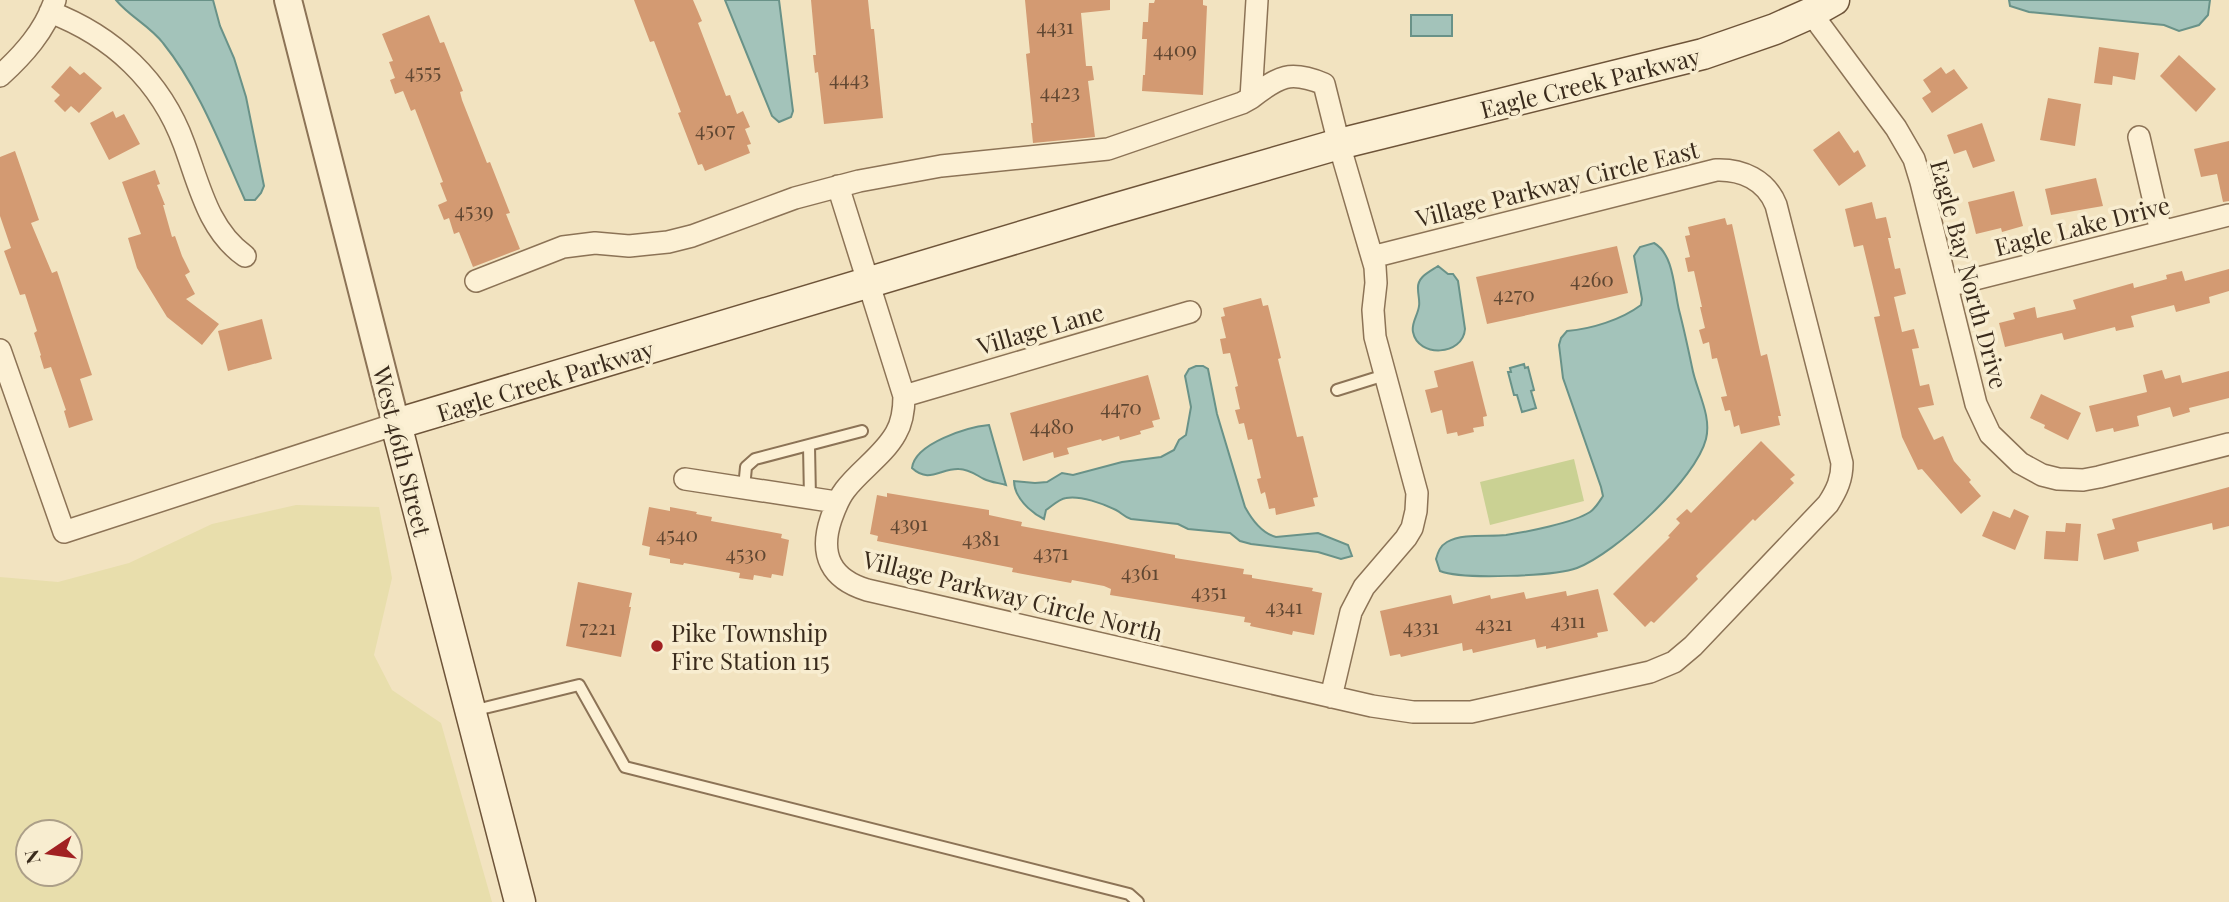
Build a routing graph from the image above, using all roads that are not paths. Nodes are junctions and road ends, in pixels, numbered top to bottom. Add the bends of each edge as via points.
1 (288, 0) edge
2 (1257, 0) edge
3 (53, 6) edge
4 (1822, 7) edge
5 (0, 76) edge
6 (1251, 98) junction
7 (2139, 136) dead end
8 (1339, 144) junction
9 (838, 186) junction
10 (2229, 215) edge
11 (2161, 232) junction
12 (245, 256) dead end
13 (1372, 257) junction
14 (476, 281) dead end
15 (868, 284) junction
16 (1947, 286) junction
17 (1190, 312) dead end
18 (0, 350) edge
19 (1385, 375) junction
20 (1337, 390) dead end
21 (904, 396) junction
22 (396, 424) junction
23 (862, 431) dead end
24 (2229, 444) edge
25 (809, 446) junction
26 (1840, 457) joint
27 (685, 479) dead end
28 (744, 488) junction
29 (810, 498) junction
30 (836, 502) junction
31 (1331, 697) junction
32 (471, 711) junction
33 (520, 902) edge
34 (1138, 902) edge

1 - 22 street, West 46th Street
2 - 6 street
3 - 5 street via 29,47
3 - 12 street via 130,59 157,91 175,120 209,212 224,236
4 - 8 main road, Eagle Creek Parkway via 1703,54
4 - 16 street, Eagle Bay North Drive via 1908,148
6 - 8 street via 1287,76 1324,84
6 - 9 street via 1108,149 924,169
7 - 11 street
8 - 13 street
8 - 15 main road, Eagle Creek Parkway
9 - 14 street via 682,238 647,245 568,246
9 - 15 street
10 - 11 street, Eagle Lake Drive
11 - 16 street, Eagle Lake Drive
13 - 19 street via 1375,337
13 - 26 street, Village Parkway Circle East via 1716,170 1749,176 1768,191 1776,205
15 - 21 street, Village Parkway Circle North
15 - 22 main road, Eagle Creek Parkway
16 - 24 street, Eagle Bay North Drive via 1976,404 1986,427 1995,441 2034,471 2058,479 2091,479
17 - 21 street, Village Lane
18 - 22 street, Eagle Creek Parkway via 64,532
19 - 20 lane
19 - 31 street via 1415,487 1416,511 1406,538 1364,587 1351,612
21 - 30 street, Village Parkway Circle North via 894,437
22 - 32 main road, West 46th Street
23 - 25 lane
25 - 28 lane via 755,459 746,467
25 - 29 lane
26 - 31 street, Village Parkway Circle North via 1840,480 1828,504 1689,651 1662,668 1471,712 1404,711
27 - 28 street
28 - 29 street
29 - 30 street
30 - 31 street, Village Parkway Circle North via 825,539 829,560 839,575 858,588
32 - 33 main road, West 46th Street
32 - 34 lane via 579,685 625,767 1129,894

